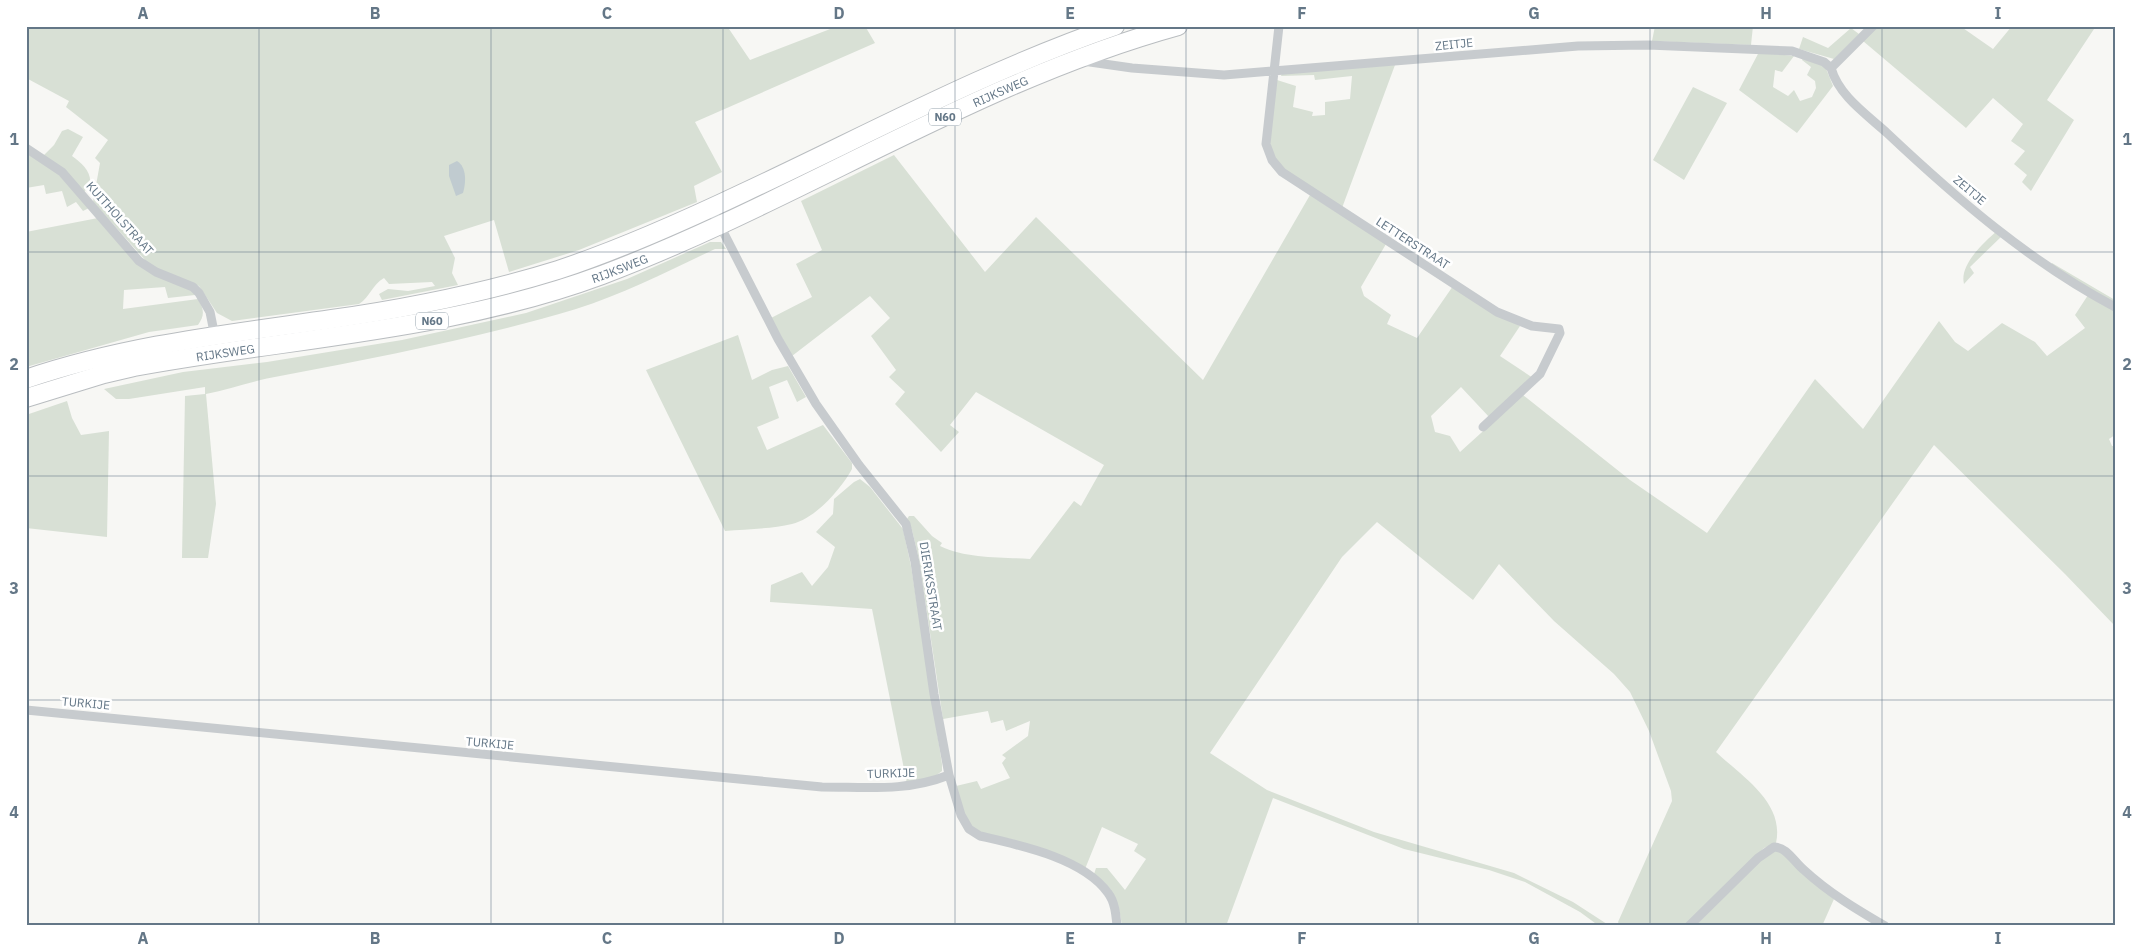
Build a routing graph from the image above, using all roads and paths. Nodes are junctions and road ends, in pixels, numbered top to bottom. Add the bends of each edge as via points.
1 (1115, 26) edge
2 (1178, 26) edge
3 (1279, 26) edge
4 (1873, 26) edge
5 (1076, 60) junction
6 (1831, 68) junction
7 (1276, 72) junction
8 (26, 148) edge
9 (711, 208) junction
10 (719, 226) junction
11 (2115, 307) edge
12 (214, 334) junction
13 (217, 353) junction
14 (26, 379) edge
15 (26, 398) edge
16 (1483, 427) dead end
17 (26, 710) edge
18 (949, 775) junction
19 (1117, 926) edge
20 (1689, 926) edge
21 (1885, 926) edge

1 - 9 highway, RIJKSWEG / N60 via 982,80
2 - 5 highway, RIJKSWEG / N60
3 - 7 street, LETTERSTRAAT
4 - 6 street
5 - 7 street, ZEITJE via 1132,68 1224,74
5 - 10 highway, RIJKSWEG / N60 via 950,114
6 - 7 street, ZEITJE via 1819,60 1792,51 1648,45 1532,49
6 - 11 street, ZEITJE via 1840,89 1964,202 2080,289
7 - 16 street, LETTERSTRAAT via 1266,144 1272,160 1282,172 1496,312 1532,326 1559,329 1540,374
8 - 12 street, KUITHOLSTRAAT via 62,172 139,260 156,272 193,287 210,312
9 - 10 street, DIERIKSSTRAAT
9 - 12 highway, RIJKSWEG / N60 via 589,259 487,290 366,314
10 - 13 highway, RIJKSWEG / N60 via 599,276 495,308 408,326
10 - 18 street, DIERIKSSTRAAT via 816,404 906,524
12 - 13 street, KUITHOLSTRAAT
12 - 14 highway, RIJKSWEG / N60 via 128,350
13 - 15 highway, RIJKSWEG / N60 via 104,374
17 - 18 street, TURKIJE via 822,787 907,787
18 - 19 street, DIERIKSSTRAAT via 960,815 974,834 1036,849 1083,872 1108,893
20 - 21 street via 1766,851 1779,847 1837,898

